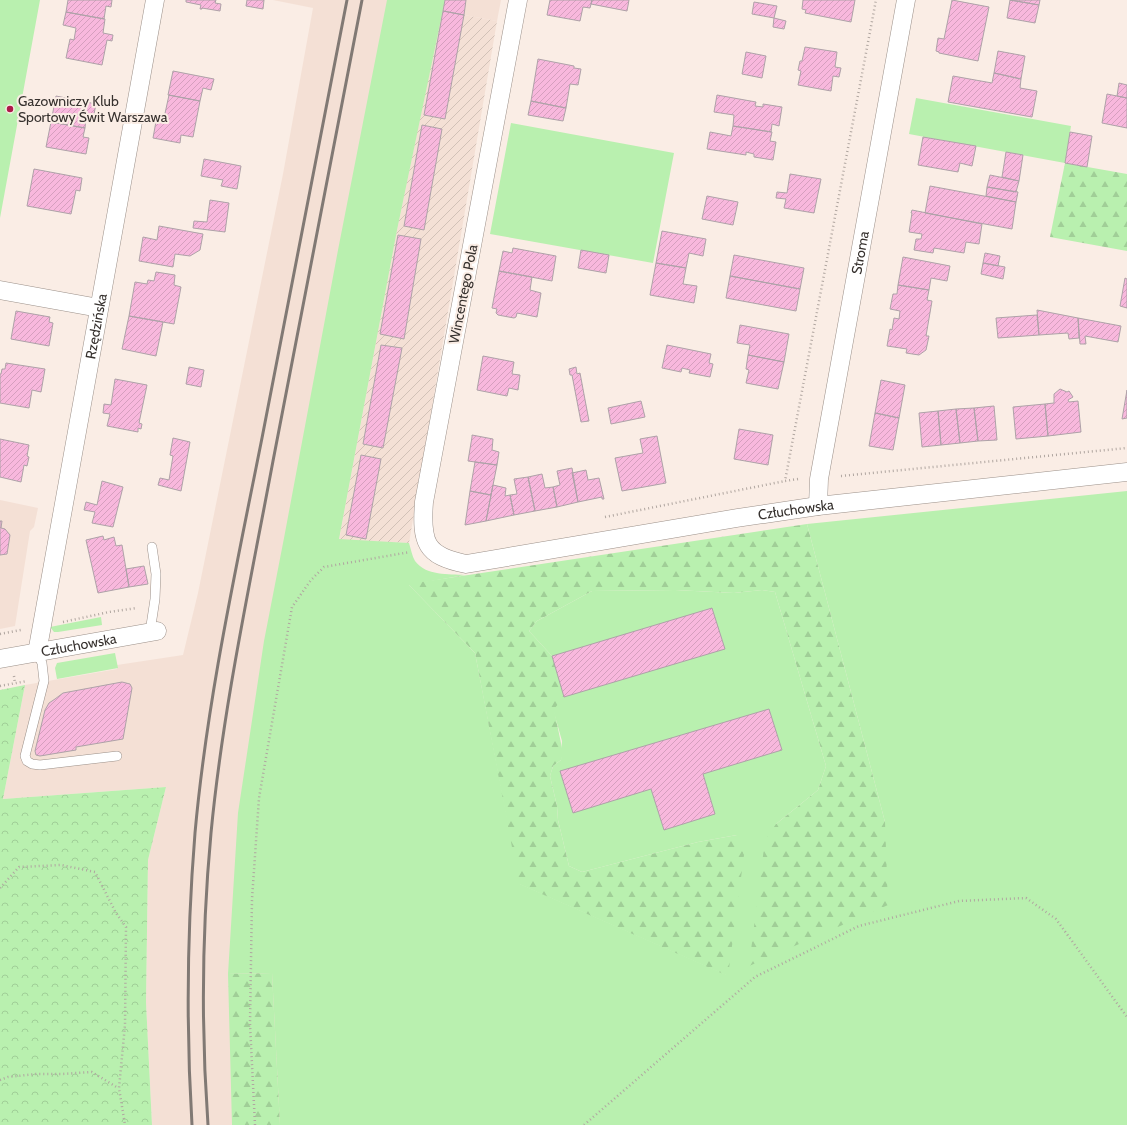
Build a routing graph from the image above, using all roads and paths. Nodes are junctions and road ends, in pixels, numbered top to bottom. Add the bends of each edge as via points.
1 (155, 0) edge
2 (518, 0) edge
3 (876, 0) edge
4 (906, 0) edge
5 (0, 290) edge
6 (99, 308) junction
7 (1127, 448) edge
8 (1127, 472) edge
9 (819, 479) junction
10 (785, 481) junction
11 (818, 506) junction
12 (599, 519) dead end
13 (152, 547) dead end
14 (430, 548) junction
15 (154, 605) junction
16 (41, 626) junction
17 (153, 632) joint
18 (0, 634) edge
19 (37, 653) junction
20 (0, 659) edge
21 (44, 678) junction
22 (0, 686) edge
23 (117, 756) dead end
24 (0, 888) edge
25 (1127, 1017) edge
26 (0, 1080) edge
27 (119, 1088) junction
28 (125, 1125) edge
29 (255, 1125) edge
30 (584, 1125) edge

1 - 6 street, Rzędzińska
2 - 14 street, Wincentego Pola via 424,502 422,523 424,536
3 - 10 path
4 - 9 street, Stroma
5 - 6 street
6 - 16 street, Rzędzińska
7 - 9 path
8 - 11 street, Człuchowska
9 - 10 path
9 - 11 street, Stroma
10 - 12 path
11 - 14 street, Człuchowska via 466,564 439,556
13 - 15 lane via 156,574
14 - 29 path via 324,567 311,580 292,607 259,798 252,899 250,1024
15 - 16 path
15 - 17 lane
16 - 18 path
16 - 19 street, Rzędzińska
17 - 19 street, Człuchowska
19 - 20 street, Człuchowska
19 - 21 lane via 42,663
21 - 22 path
21 - 23 lane via 27,761 40,765
24 - 27 path via 19,867 61,865 95,872 126,927 125,1025
25 - 30 path via 1056,920 1026,898 959,901 859,926 755,977
26 - 27 path via 36,1074 92,1072
27 - 28 path

